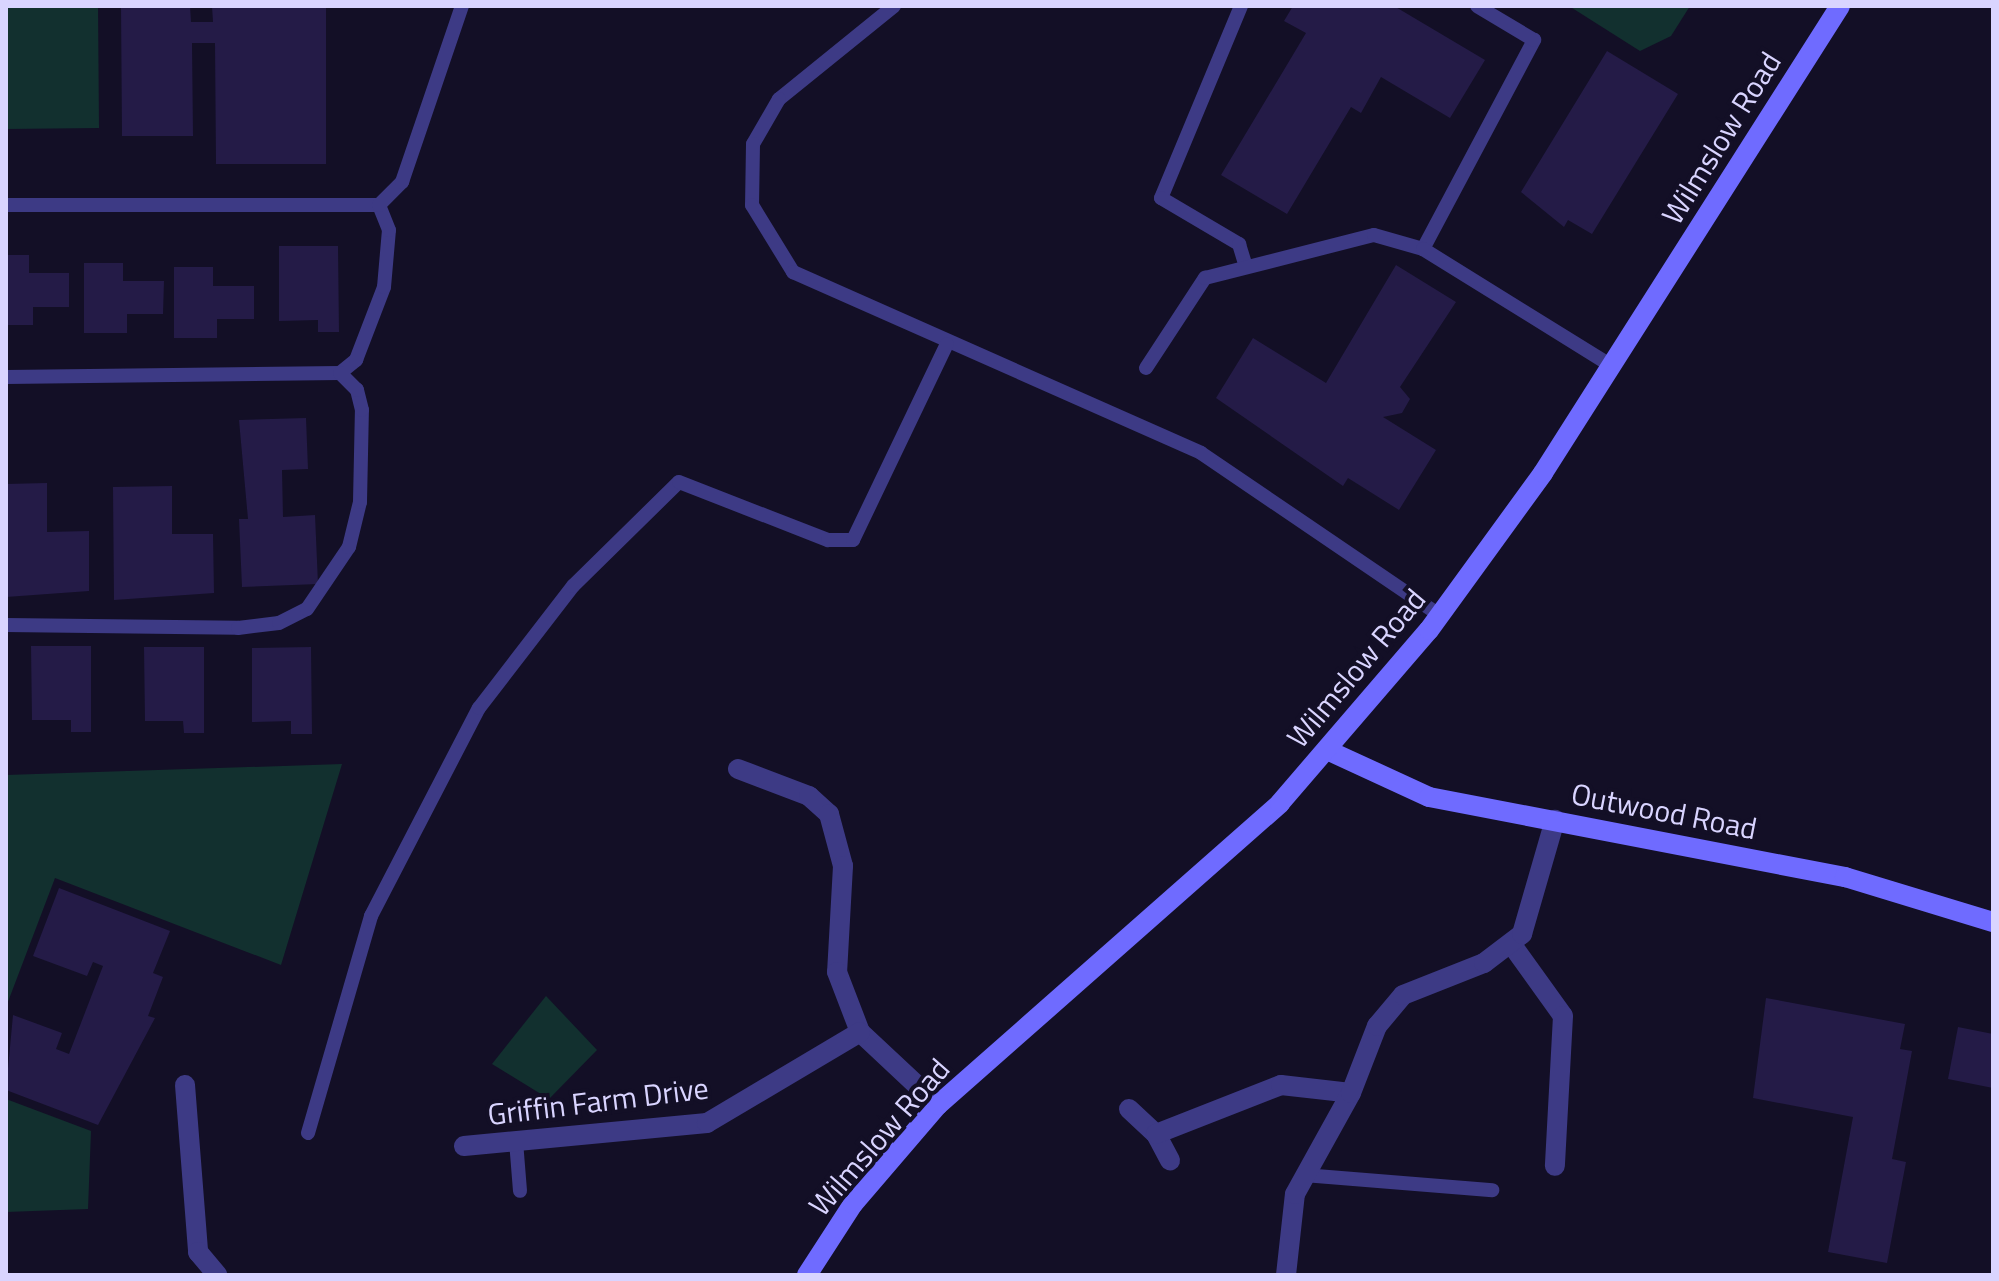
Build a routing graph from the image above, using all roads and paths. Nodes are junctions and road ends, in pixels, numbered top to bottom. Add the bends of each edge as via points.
1 (462, 6) edge
2 (894, 6) edge
3 (1241, 6) edge
4 (1477, 6) edge
5 (1840, 6) edge
6 (6, 205) edge
7 (379, 205) junction
8 (1423, 249) junction
9 (1245, 264) junction
10 (947, 344) junction
11 (1612, 366) junction
12 (1146, 368) dead end
13 (340, 373) junction
14 (6, 377) edge
15 (1441, 616) junction
16 (6, 625) edge
17 (1327, 750) junction
18 (738, 769) dead end
19 (1555, 820) junction
20 (1993, 922) edge
21 (1512, 945) junction
22 (860, 1032) junction
23 (185, 1085) dead end
24 (1351, 1093) junction
25 (938, 1105) junction
26 (1129, 1109) dead end
27 (308, 1133) dead end
28 (1156, 1134) junction
29 (516, 1141) junction
30 (464, 1146) dead end
31 (1170, 1160) dead end
32 (1555, 1166) dead end
33 (1304, 1175) junction
34 (1492, 1190) dead end
35 (520, 1191) dead end
36 (217, 1275) edge
37 (807, 1275) edge
38 (1286, 1275) edge

1 - 7 lane via 402,182
2 - 10 lane via 779,99 753,144 752,205 793,272
3 - 9 lane via 1161,198 1239,244
4 - 8 lane via 1534,40
5 - 11 main road, Wilmslow Road
6 - 7 lane
7 - 13 lane via 389,230 384,287 356,360
8 - 9 lane via 1374,235
8 - 11 lane
9 - 12 lane via 1191,291
10 - 15 lane via 1201,453
10 - 27 lane via 853,540 828,540 679,482 573,586 479,708 371,916
11 - 15 main road, Wilmslow Road
13 - 14 lane
13 - 16 lane via 357,390 362,410 360,502 349,547 307,609 279,623 238,628
15 - 17 main road, Wilmslow Road
17 - 19 main road, Outwood Road via 1403,789
17 - 25 main road, Wilmslow Road via 1210,867
18 - 22 street via 809,796 829,814 843,866 837,972
19 - 20 main road, Outwood Road via 1845,877
19 - 21 street via 1530,922
21 - 24 street via 1421,984 1388,1008
21 - 32 street via 1563,1016
22 - 25 street
22 - 29 street, Griffin Farm Drive via 736,1113 707,1123
23 - 36 street via 198,1252
24 - 28 street via 1303,1085 1257,1090
24 - 33 street
25 - 37 main road, Wilmslow Road via 853,1204
26 - 28 street
28 - 31 street
29 - 30 street, Griffin Farm Drive
29 - 35 lane
33 - 34 lane
33 - 38 street via 1291,1210

